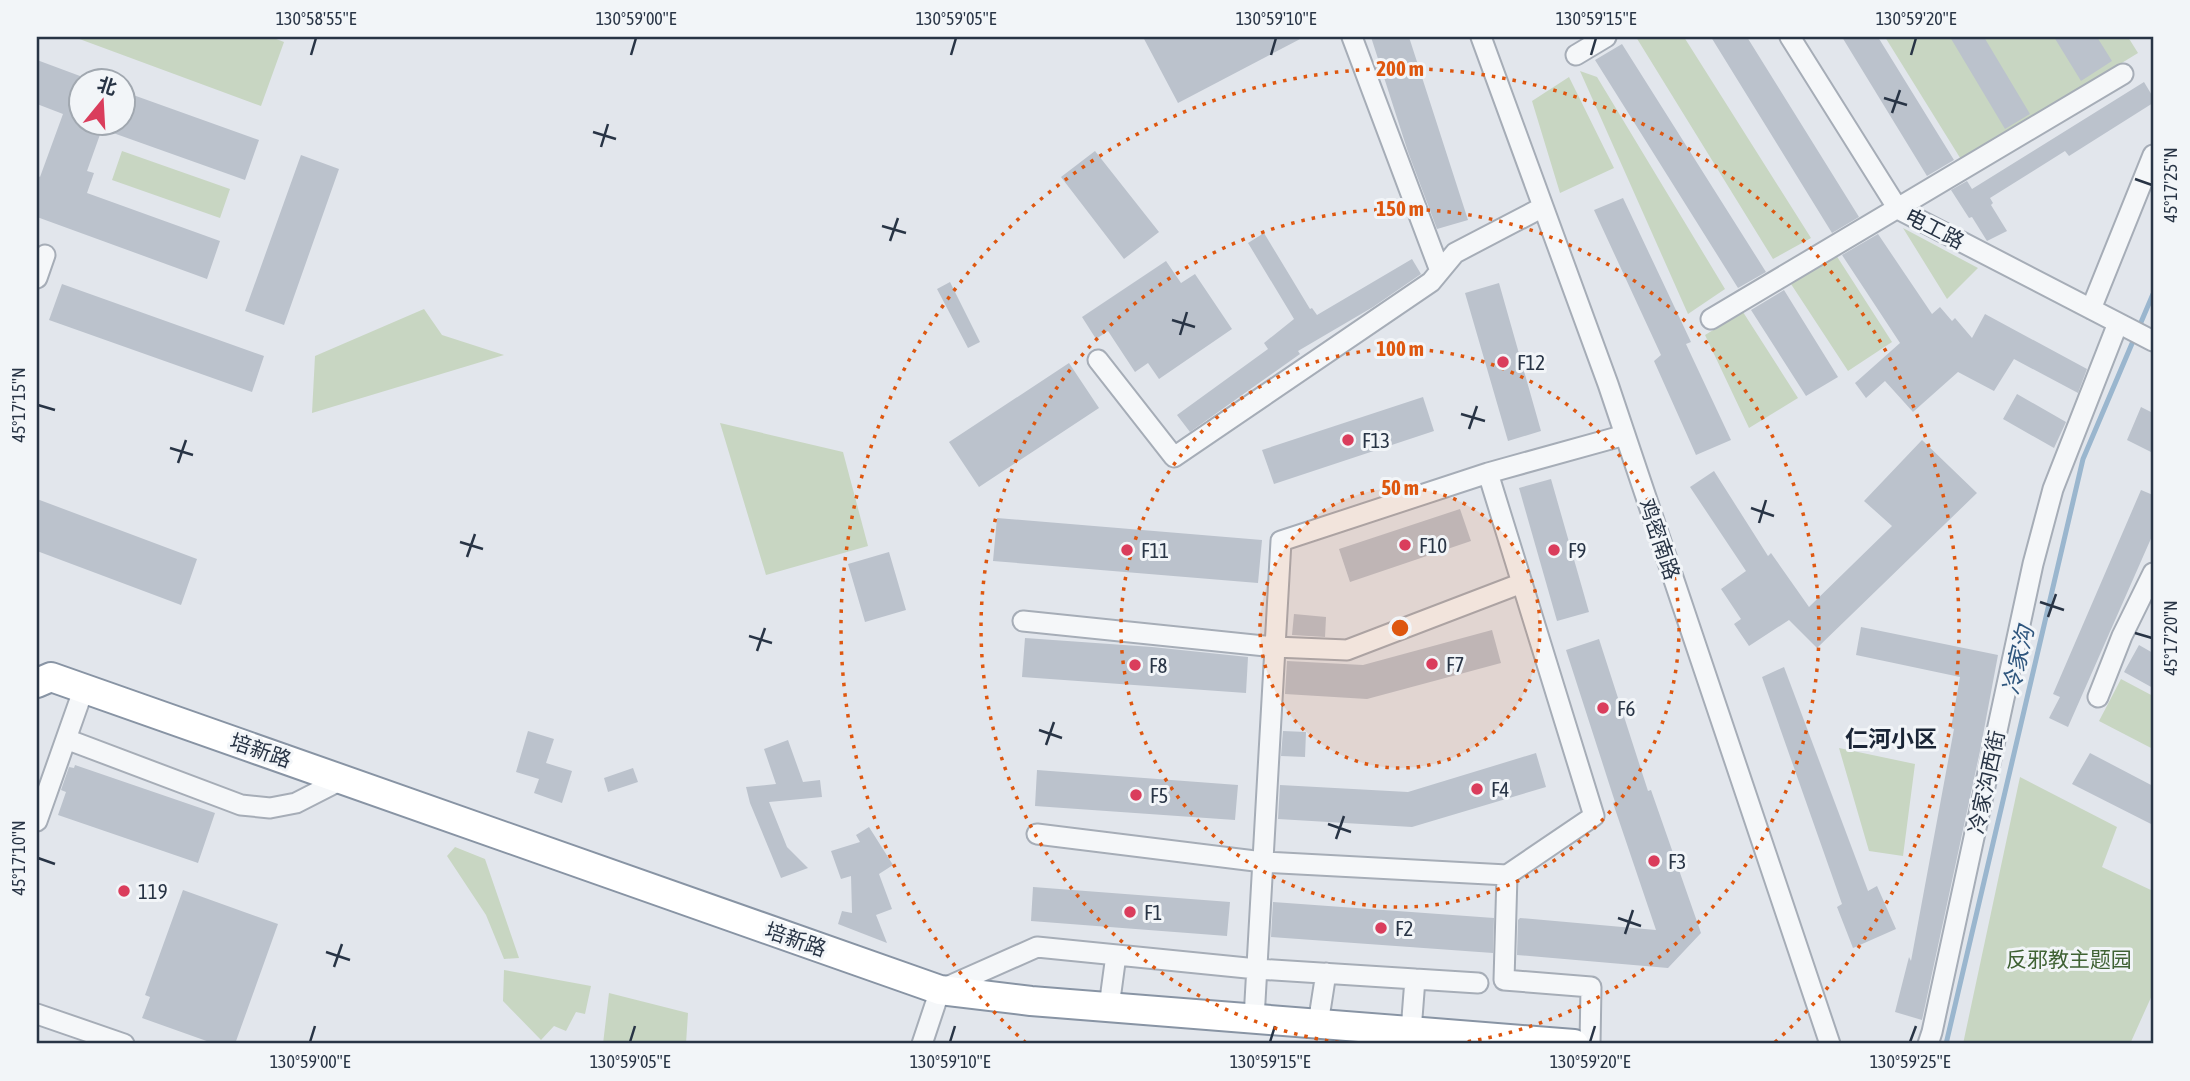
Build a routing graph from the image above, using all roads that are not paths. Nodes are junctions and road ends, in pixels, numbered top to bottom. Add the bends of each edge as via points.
1 (1352, 37) edge
2 (1481, 37) edge
3 (1606, 37) edge
4 (1790, 37) edge
5 (1577, 55) dead end
6 (2123, 74) dead end
7 (2153, 155) edge
8 (1543, 207) junction
9 (1898, 209) junction
10 (45, 255) dead end
11 (1440, 271) junction
12 (37, 278) edge
13 (2091, 309) junction
14 (1711, 319) dead end
15 (2118, 323) junction
16 (2153, 341) edge
17 (1098, 360) dead end
18 (1625, 435) junction
19 (1488, 474) junction
20 (2153, 573) edge
21 (1522, 583) junction
22 (1023, 621) dead end
23 (1275, 647) junction
24 (44, 680) edge
25 (84, 688) junction
26 (2098, 697) dead end
27 (66, 739) junction
28 (343, 779) junction
29 (37, 821) edge
30 (1037, 834) dead end
31 (1263, 862) junction
32 (1507, 876) junction
33 (1116, 955) junction
34 (1257, 969) junction
35 (1326, 973) junction
36 (1415, 979) junction
37 (1478, 983) dead end
38 (940, 990) junction
39 (1109, 1007) junction
40 (37, 1014) edge
41 (1254, 1019) junction
42 (1318, 1024) junction
43 (1405, 1035) edge
44 (124, 1044) edge
45 (922, 1044) edge
46 (1574, 1044) edge
47 (1590, 1044) edge
48 (1830, 1044) edge
49 (1928, 1044) edge

1 - 11 street
2 - 8 street, 鸡密南路
3 - 5 street
4 - 9 street, 电工路
6 - 9 street
7 - 13 street
8 - 11 street via 1455,253
8 - 18 street, 鸡密南路
9 - 13 street, 电工路
9 - 14 street
10 - 12 street
11 - 17 street via 1431,282 1174,457
13 - 15 street, 电工路
15 - 16 street, 电工路
15 - 49 street, 冷家沟西街 via 2053,489
18 - 19 street
18 - 48 street, 鸡密南路
19 - 21 street
19 - 23 street via 1281,541
20 - 26 street
21 - 23 street via 1347,650
21 - 32 street via 1594,816
22 - 23 street
23 - 31 street
24 - 25 highway, 培新路
25 - 27 street
25 - 28 highway, 培新路
27 - 28 street via 241,805 270,808 296,803
27 - 29 street
28 - 38 highway, 培新路
30 - 31 street
31 - 32 street
31 - 34 street
32 - 47 street via 1504,980 1591,987
33 - 34 street
33 - 38 street via 1037,947
33 - 39 street
34 - 35 street
34 - 41 street
35 - 36 street
35 - 42 street
36 - 37 street
36 - 43 street
38 - 39 highway, 培新路
38 - 45 street
39 - 41 highway, 培新路
40 - 44 street
41 - 42 highway, 培新路
42 - 43 highway, 培新路
43 - 46 highway, 培新路

